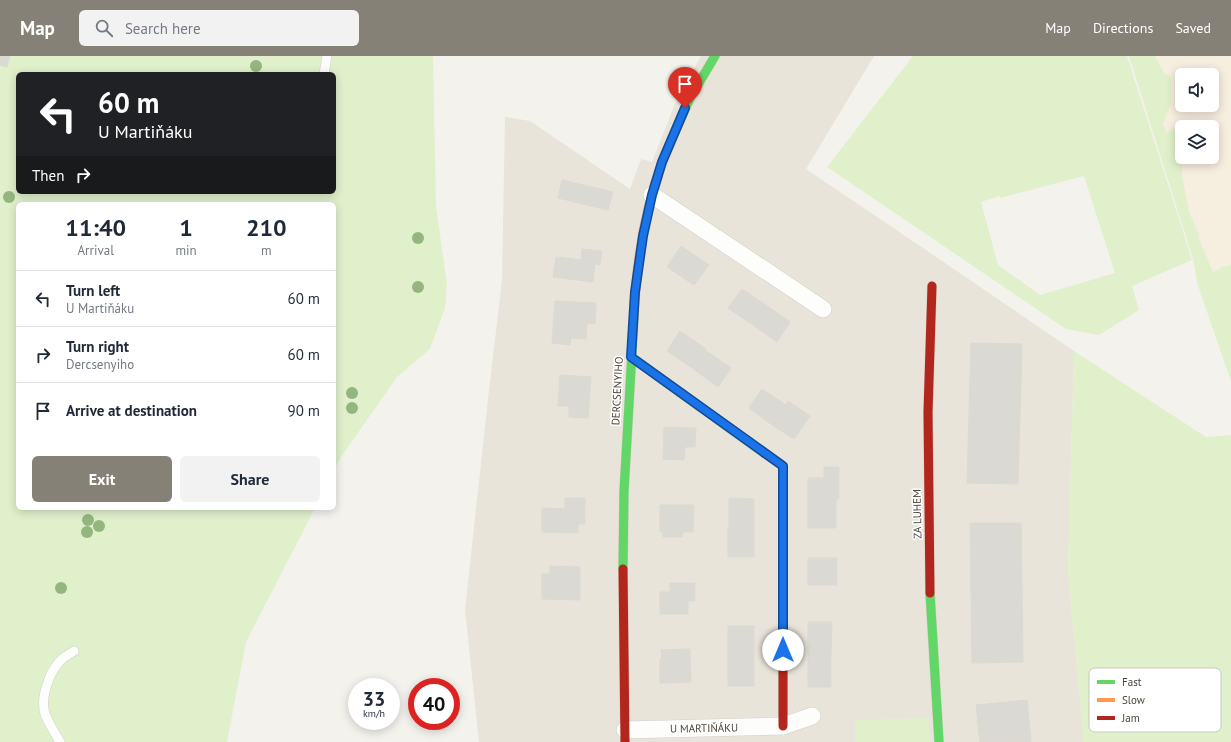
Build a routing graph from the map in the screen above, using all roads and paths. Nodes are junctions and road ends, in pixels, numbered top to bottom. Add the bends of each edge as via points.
1 (327, 56) edge
2 (715, 56) edge
3 (324, 72) edge
4 (652, 195) junction
5 (932, 286) dead end
6 (824, 309) dead end
7 (631, 357) junction
8 (74, 651) dead end
9 (812, 716) dead end
10 (783, 726) junction
11 (625, 736) edge
12 (60, 742) edge
13 (939, 742) edge

1 - 3 lane
2 - 4 street, DERCSENYIHO via 690,98 662,162
4 - 6 street
4 - 7 street, DERCSENYIHO via 635,292
5 - 13 street, ZA LUHEM via 928,412 930,595
7 - 10 street via 783,466
7 - 11 street, DERCSENYIHO via 624,491
8 - 12 lane via 56,666 44,697 45,714
9 - 10 street, U MARTIŇÁKU
10 - 11 street, U MARTIŇÁKU

